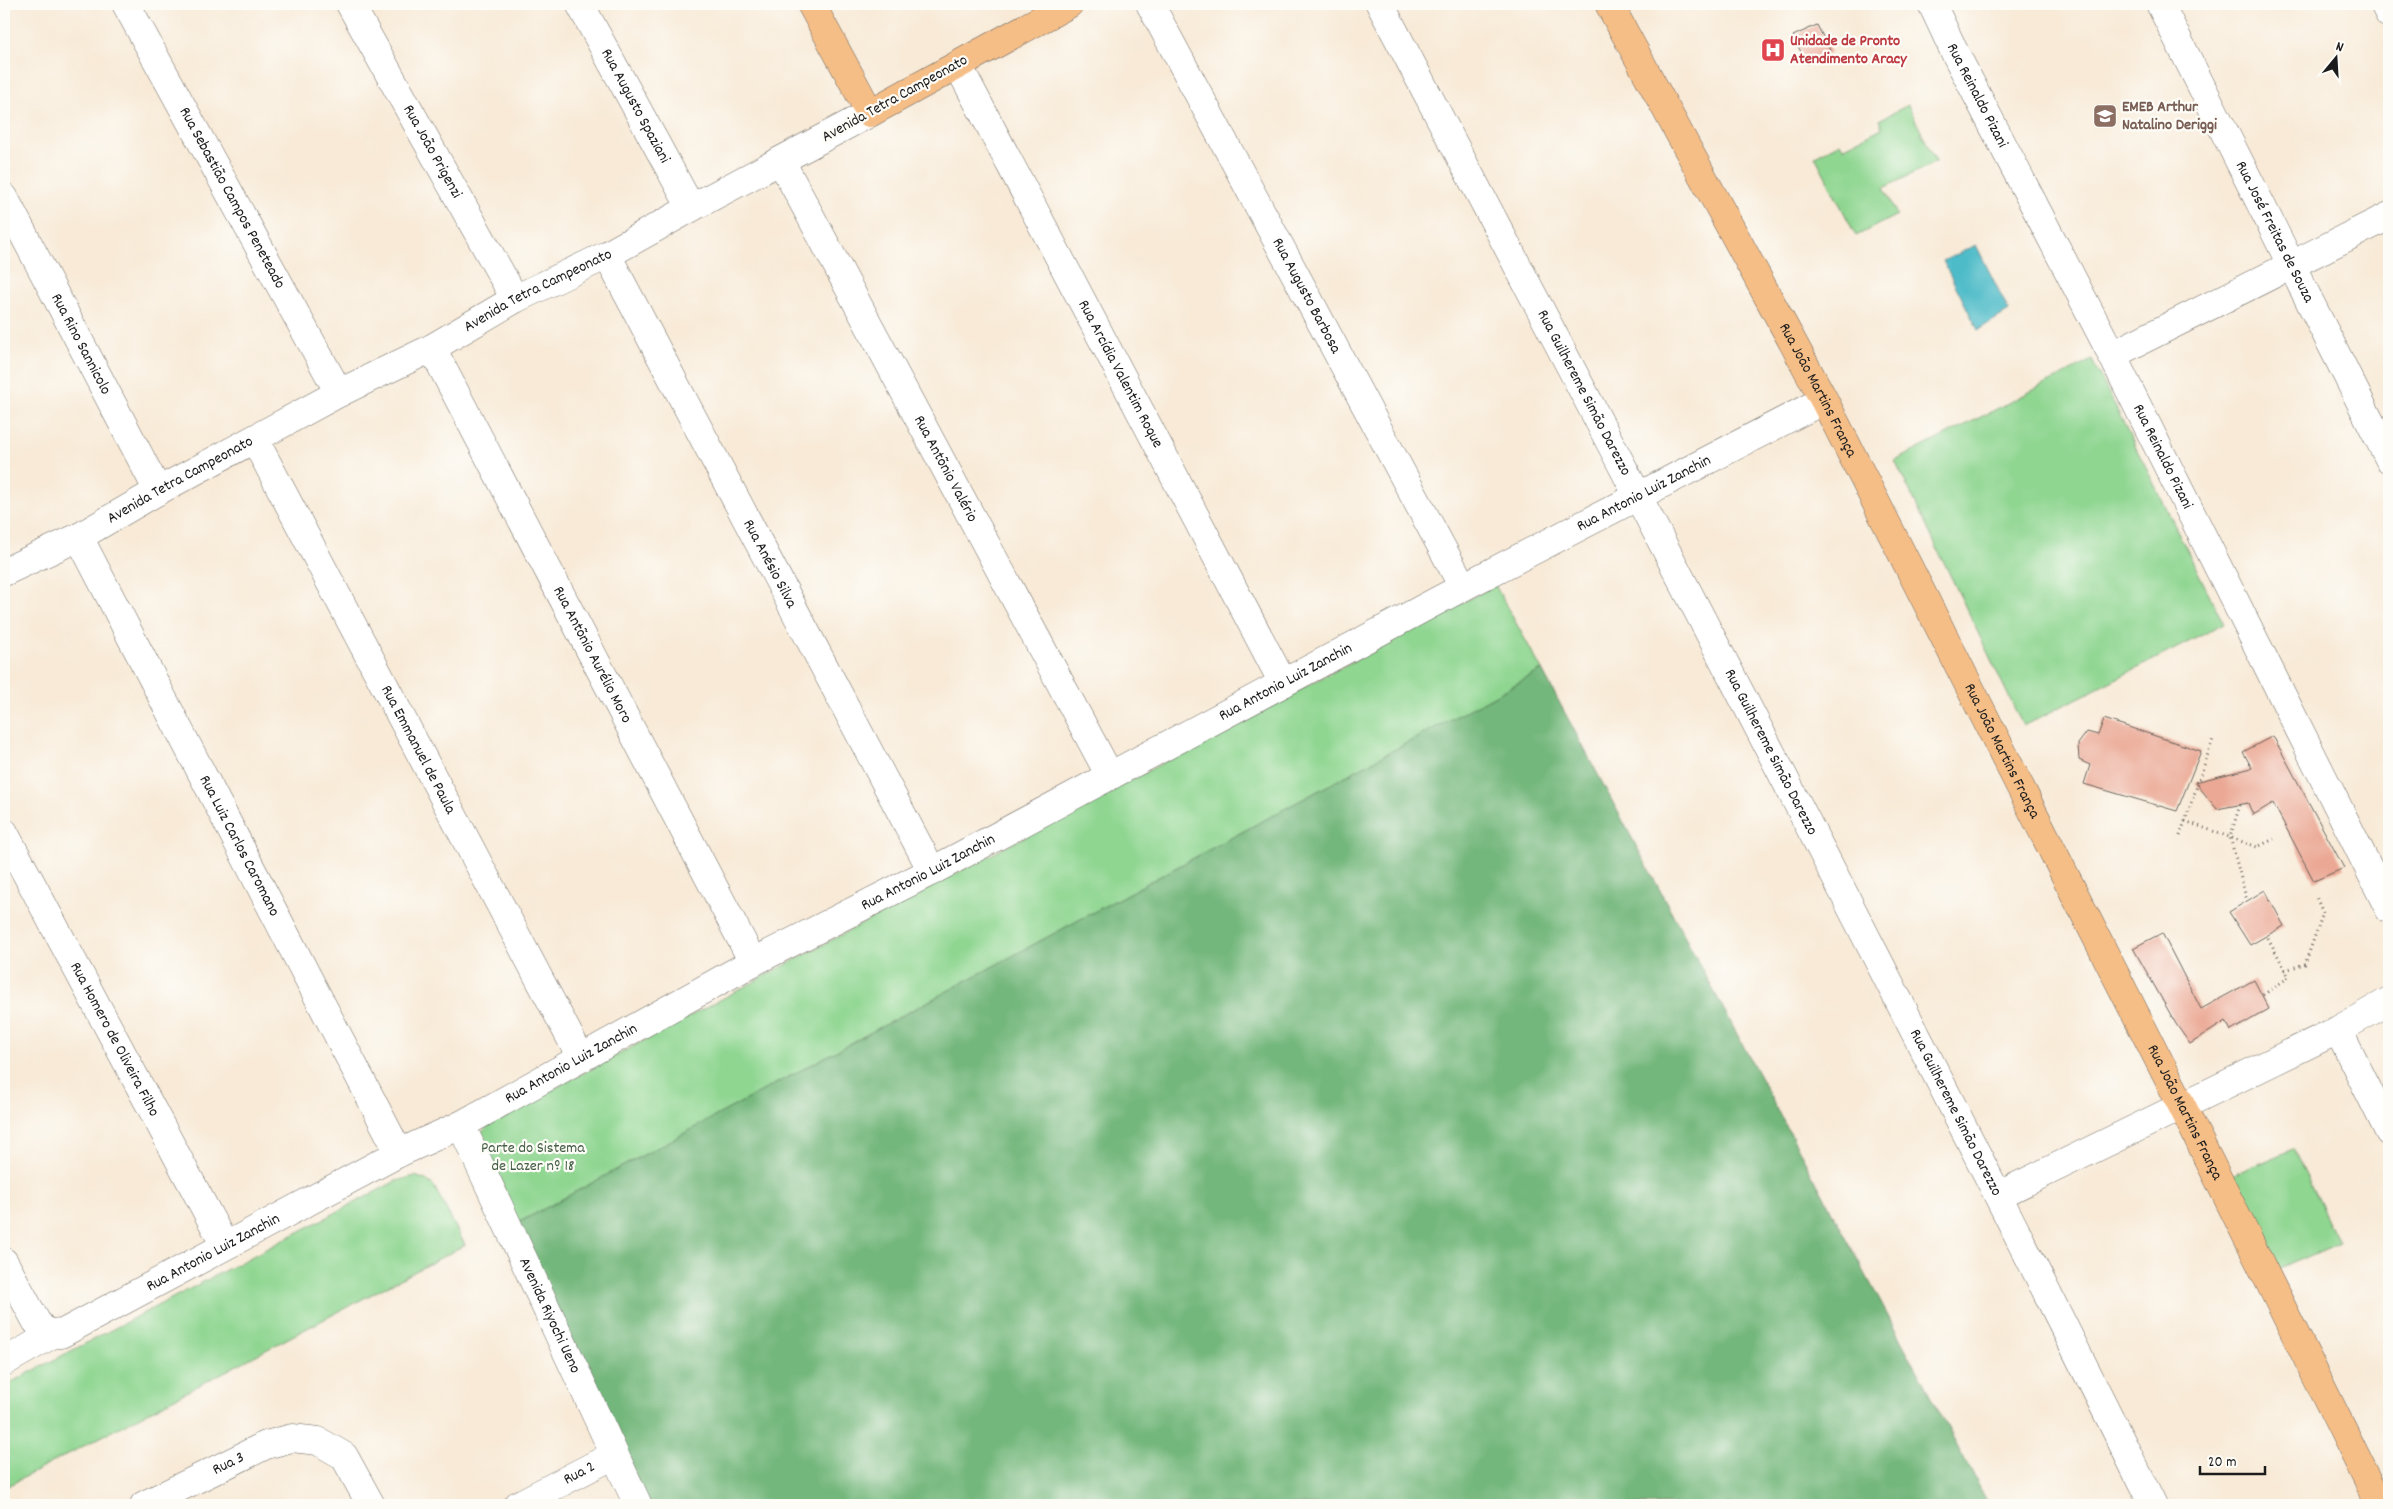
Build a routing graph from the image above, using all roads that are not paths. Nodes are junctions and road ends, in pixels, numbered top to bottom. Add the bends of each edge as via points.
1 (126, 4) edge
2 (350, 4) edge
3 (580, 4) edge
4 (811, 4) edge
5 (1069, 4) edge
6 (1150, 4) edge
7 (1380, 4) edge
8 (1609, 4) edge
9 (1932, 4) edge
10 (2160, 4) edge
11 (2384, 4) edge
12 (1041, 10) edge
13 (2389, 14) edge
14 (958, 65) junction
15 (870, 113) junction
16 (781, 161) junction
17 (4, 197) edge
18 (691, 208) junction
19 (2389, 216) edge
20 (607, 255) junction
21 (2292, 265) junction
22 (515, 299) junction
23 (432, 348) junction
24 (2112, 355) junction
25 (339, 393) junction
26 (1824, 400) junction
27 (255, 440) junction
28 (2389, 459) edge
29 (158, 491) junction
30 (1639, 496) junction
31 (79, 537) junction
32 (4, 572) edge
33 (1463, 587) junction
34 (1283, 683) junction
35 (1110, 776) junction
36 (4, 832) edge
37 (932, 871) junction
38 (2389, 909) edge
39 (753, 962) junction
40 (2389, 1001) edge
41 (2338, 1030) junction
42 (581, 1058) junction
43 (2182, 1106) junction
44 (461, 1125) junction
45 (2389, 1132) edge
46 (399, 1153) junction
47 (1999, 1195) junction
48 (225, 1246) junction
49 (4, 1262) edge
50 (44, 1328) junction
51 (4, 1362) edge
52 (614, 1455) junction
53 (144, 1505) edge
54 (371, 1505) edge
55 (518, 1505) edge
56 (638, 1505) edge
57 (2153, 1505) edge
58 (2380, 1505) edge

1 - 25 street, Rua Sebastião Campos Peneteado
2 - 22 street, Rua João Prigenzi
3 - 18 street, Rua Augusto Spaziani
4 - 15 main road
5 - 12 main road, Avenida Tetra Campeonato
6 - 33 street, Rua Augusto Barbosa
7 - 30 street, Rua Guilhereme Simão Darezzo
8 - 26 main road, Rua João Martins França
9 - 24 street, Rua Reinaldo Pizani
10 - 21 street, Rua José Freitas de Souza
11 - 13 street
12 - 14 main road, Avenida Tetra Campeonato
14 - 15 main road, Avenida Tetra Campeonato
14 - 34 street, Rua Arcídia Valentim Roque
15 - 16 street, Avenida Tetra Campeonato
16 - 18 street, Avenida Tetra Campeonato
16 - 35 street, Rua Antõnio Valério
17 - 29 street, Rua Rino Sannicolo
18 - 20 street, Avenida Tetra Campeonato
19 - 21 street
20 - 22 street, Avenida Tetra Campeonato
20 - 37 street, Rua Anésio Silva
21 - 24 street
21 - 28 street, Rua José Freitas de Souza
22 - 23 street, Avenida Tetra Campeonato
23 - 25 street, Avenida Tetra Campeonato
23 - 39 street, Rua Antõnio Aurélio Moro
24 - 38 street, Rua Reinaldo Pizani
25 - 27 street, Avenida Tetra Campeonato
26 - 30 street, Rua Antonio Luiz Zanchin
26 - 43 main road, Rua João Martins França
27 - 29 street, Avenida Tetra Campeonato
27 - 42 street, Rua Emmanuel de Paula
29 - 31 street, Avenida Tetra Campeonato
30 - 33 street, Rua Antonio Luiz Zanchin
30 - 47 street, Rua Guilhereme Simão Darezzo
31 - 32 street, Avenida Tetra Campeonato
31 - 46 street, Rua Luiz Carlos Caromano
33 - 34 street, Rua Antonio Luiz Zanchin
34 - 35 street, Rua Antonio Luiz Zanchin
35 - 37 street, Rua Antonio Luiz Zanchin
36 - 48 street, Rua Homero de Oliveira Filho
37 - 39 street, Rua Antonio Luiz Zanchin
39 - 42 street, Rua Antonio Luiz Zanchin
40 - 41 street
41 - 43 street
41 - 45 street
42 - 44 street, Rua Antonio Luiz Zanchin
43 - 47 street
43 - 58 main road, Rua João Martins França
44 - 46 street, Rua Antonio Luiz Zanchin
44 - 52 street, Avenida Riyochi Ueno
46 - 48 street, Rua Antonio Luiz Zanchin
47 - 57 street, Rua Guilhereme Simão Darezzo
48 - 50 street, Rua Antonio Luiz Zanchin via 61,1334
49 - 50 street
50 - 51 street, Rua Antonio Luiz Zanchin
52 - 55 street, Rua 2
52 - 56 street, Avenida Riyochi Ueno
53 - 54 street, Rua 3 via 266,1445 292,1438 318,1441 344,1456

